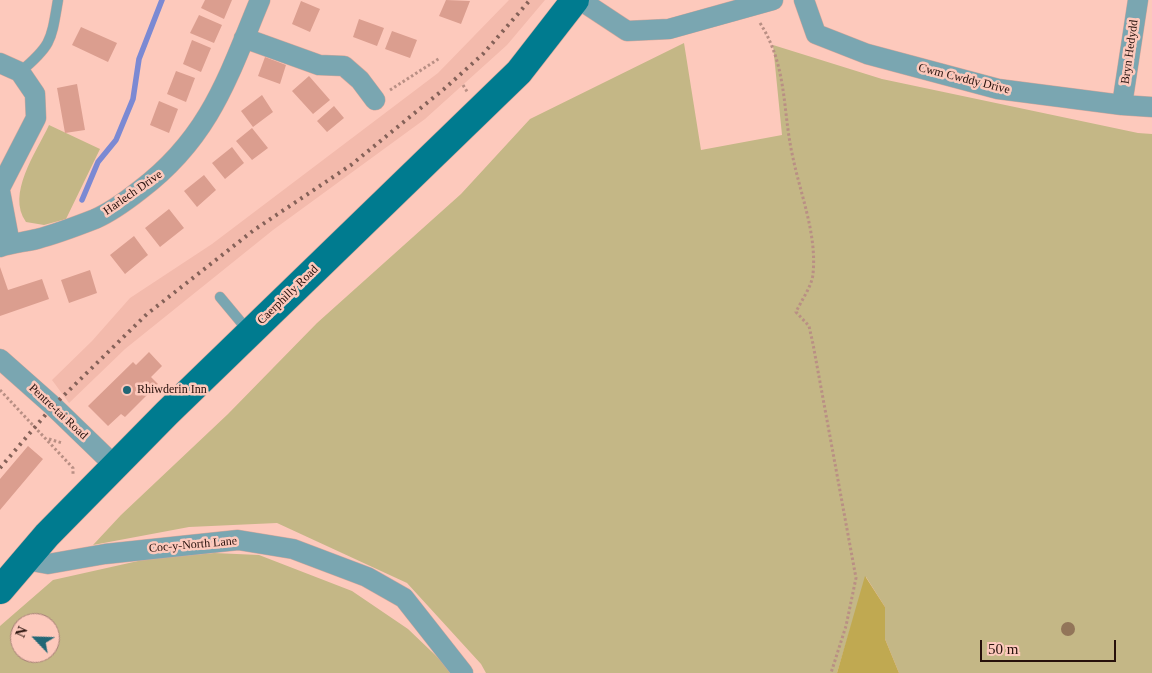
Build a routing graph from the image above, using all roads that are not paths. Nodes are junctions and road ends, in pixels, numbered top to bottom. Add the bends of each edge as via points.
1 (58, 0) edge
2 (260, 0) edge
3 (575, 0) edge
4 (580, 0) edge
5 (773, 0) edge
6 (804, 0) edge
7 (1138, 0) edge
8 (244, 38) junction
9 (0, 63) edge
10 (20, 72) junction
11 (375, 100) road end
12 (1122, 105) junction
13 (1152, 107) edge
14 (0, 190) edge
15 (5, 246) edge
16 (220, 297) dead end
17 (250, 333) junction
18 (0, 359) edge
19 (115, 466) junction
20 (26, 560) junction
21 (0, 590) edge
22 (463, 673) edge

1 - 10 lane via 52,33 44,52
2 - 8 street, Harlech Drive
3 - 17 main road, Caerphilly Road via 519,72
4 - 5 street via 627,31 669,29
6 - 12 street, Cwm Cwddy Drive via 816,34 867,54 998,89
7 - 12 street, Bryn Hedydd
8 - 11 street via 319,64 344,66
8 - 15 street, Harlech Drive via 230,77 210,113 165,171 96,218 38,239
9 - 10 street
10 - 14 street via 35,94 36,118
12 - 13 street, Cwm Cwddy Drive
14 - 15 street
16 - 17 lane
17 - 19 main road, Caerphilly Road
18 - 19 street, Pentre-tai Road
19 - 20 main road, Caerphilly Road via 47,534
20 - 21 main road, Caerphilly Road
20 - 22 street, Coc-y-North Lane via 48,564 105,554 238,540 293,549 367,577 404,598

